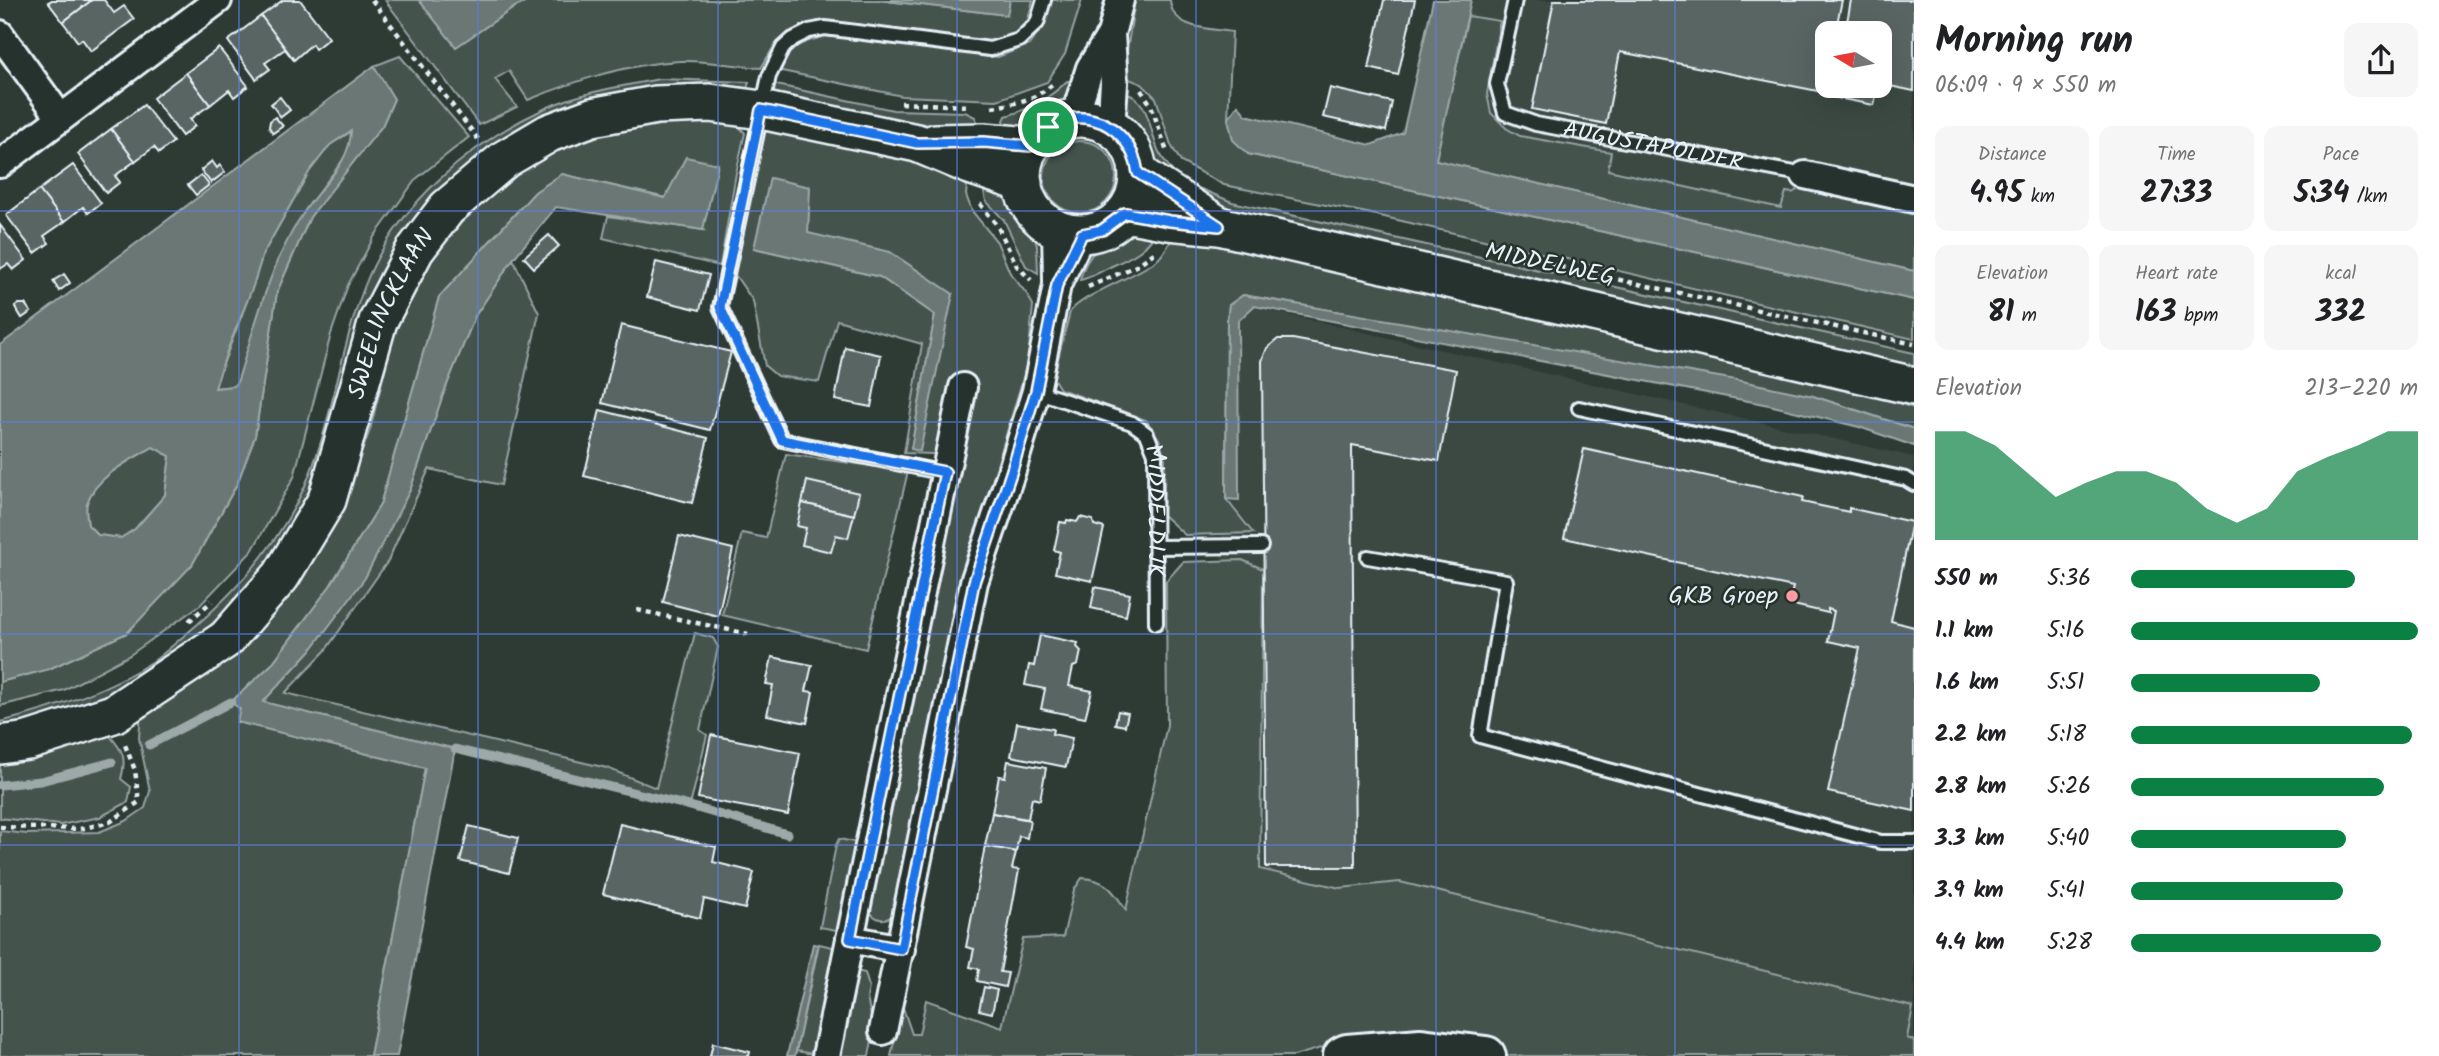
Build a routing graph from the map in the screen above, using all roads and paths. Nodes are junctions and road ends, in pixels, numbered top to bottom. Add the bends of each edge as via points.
1 (218, 0) edge
2 (372, 0) edge
3 (1044, 0) edge
4 (1120, 0) edge
5 (1516, 0) edge
6 (0, 34) edge
7 (1111, 34) junction
8 (1057, 81) dead end
9 (992, 107) dead end
10 (761, 110) junction
11 (60, 117) junction
12 (1074, 118) junction
13 (1111, 127) junction
14 (917, 143) junction
15 (1030, 146) junction
16 (467, 147) dead end
17 (0, 164) edge
18 (1138, 173) junction
19 (1805, 175) joint
20 (1023, 183) junction
21 (1914, 199) edge
22 (1125, 213) junction
23 (1219, 226) junction
24 (1069, 232) junction
25 (1492, 252) dead end
26 (1914, 344) edge
27 (1914, 386) edge
28 (963, 387) dead end
29 (1036, 391) junction
30 (1578, 408) dead end
31 (945, 472) junction
32 (1914, 484) edge
33 (1261, 546) dead end
34 (1156, 547) junction
35 (1368, 557) dead end
36 (218, 595) dead end
37 (637, 610) dead end
38 (1156, 623) dead end
39 (180, 629) dead end
40 (748, 634) dead end
41 (113, 714) junction
42 (0, 745) edge
43 (0, 827) edge
44 (1914, 842) edge
45 (850, 939) junction
46 (901, 949) junction
47 (883, 1031) dead end
48 (826, 1056) edge
49 (1343, 1056) edge
50 (1486, 1056) edge

1 - 11 street
2 - 16 path via 478,139
3 - 10 lane via 1037,23 1019,40 990,49 825,28 809,31 783,48 769,76
4 - 7 street
5 - 19 lane, AUGUSTAPOLDER via 1497,84 1505,113 1536,124
6 - 11 street
7 - 12 street via 1090,68
7 - 13 street
8 - 9 path via 1026,100
10 - 14 main road, SWEELINCKLAAN
10 - 31 lane via 720,307 782,440
10 - 41 main road, SWEELINCKLAAN via 710,103 656,105 592,117 549,133 505,159 447,208 415,250 378,321 327,500 281,576 226,639
11 - 17 street
12 - 13 main road via 1093,119
12 - 15 main road via 1048,127
13 - 18 main road via 1131,147
14 - 15 main road, SWEELINCKLAAN
14 - 20 main road, SWEELINCKLAAN
15 - 20 main road via 1023,164
18 - 22 main road via 1135,194
18 - 23 main road, MIDDELWEG
19 - 21 street, AUGUSTAPOLDER
20 - 24 main road via 1036,214
22 - 23 main road, MIDDELWEG
22 - 24 main road via 1102,230
23 - 27 main road, MIDDELWEG
24 - 29 street
25 - 26 path, MIDDELWEG
28 - 31 street
29 - 34 lane, MIDDELDIJK via 1132,422 1147,434 1155,454
29 - 46 street via 974,582
30 - 32 lane
31 - 45 street
33 - 34 lane
34 - 38 lane, MIDDELDIJK
35 - 44 lane via 1506,581 1480,736 1881,842
36 - 39 path
37 - 40 path
41 - 42 main road, SWEELINCKLAAN via 28,741
41 - 43 path via 135,771 139,802 110,822 79,829
45 - 46 street
45 - 48 street
46 - 47 street
49 - 50 highway via 1421,1048

